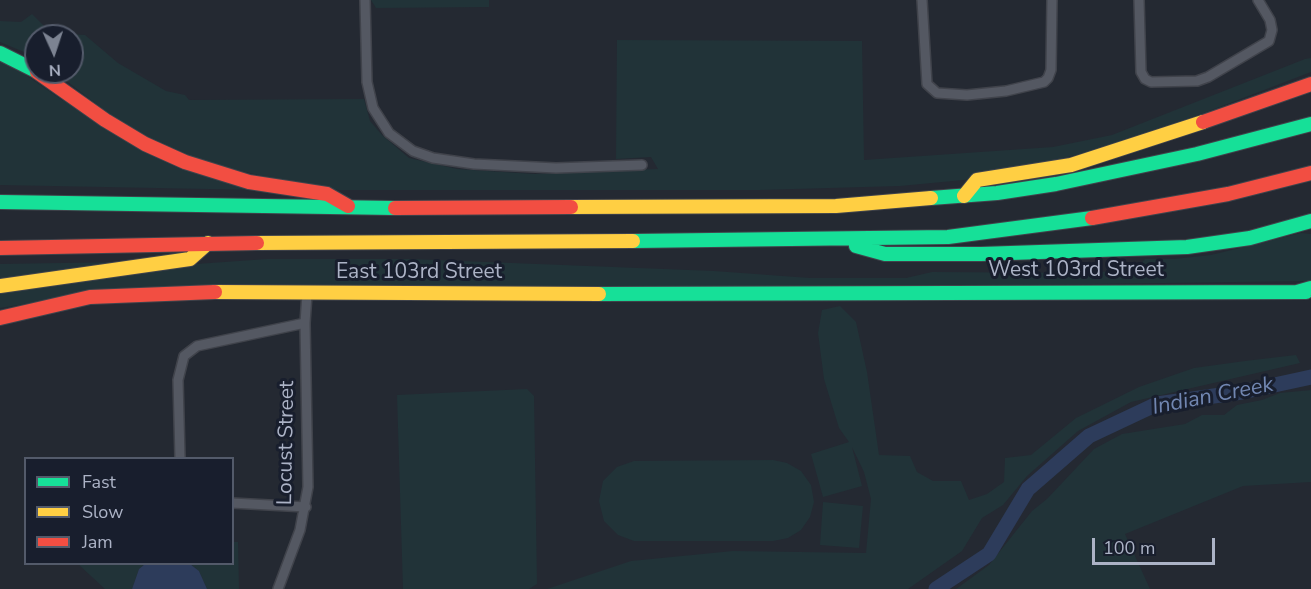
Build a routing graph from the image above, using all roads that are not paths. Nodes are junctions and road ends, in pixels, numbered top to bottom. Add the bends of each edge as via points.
1 (365, 0) edge
2 (922, 0) edge
3 (1052, 0) edge
4 (1139, 0) edge
5 (1258, 0) edge
6 (0, 52) edge
7 (24, 65) edge
8 (53, 84) edge
9 (1311, 84) edge
10 (1311, 124) edge
11 (642, 165) dead end
12 (1311, 172) edge
13 (964, 196) junction
14 (0, 202) edge
15 (352, 208) junction
16 (1308, 224) edge
17 (837, 240) junction
18 (208, 243) junction
19 (0, 248) edge
20 (0, 286) edge
21 (1311, 290) edge
22 (841, 293) joint
23 (307, 294) junction
24 (0, 318) edge
25 (305, 323) junction
26 (180, 457) edge
27 (234, 503) edge
28 (306, 507) junction
29 (278, 589) edge

1 - 11 street via 367,82 373,108 380,121 412,151 474,164 556,168
2 - 3 street via 927,84 937,93 967,95 1006,92 1048,78 1052,70
4 - 5 street via 1142,72 1151,82 1197,81 1269,41 1270,20
6 - 7 main road
8 - 15 main road via 145,144 185,162 249,182 327,194
9 - 13 main road via 1071,165 977,180
10 - 13 main road via 1121,171
12 - 17 main road via 1195,201 1074,222 948,237
13 - 15 main road via 836,206
14 - 15 main road
16 - 17 main road via 1187,247 981,254 885,254
17 - 18 main road
18 - 19 main road
18 - 20 main road via 190,259
21 - 22 main road, West 103rd Street
22 - 23 main road, East 103rd Street
23 - 24 main road, East 103rd Street via 122,294 87,297
23 - 25 street, Locust Street
25 - 26 street via 197,346 184,356 178,380
25 - 28 street, Locust Street
27 - 28 street
28 - 29 street, Locust Street

